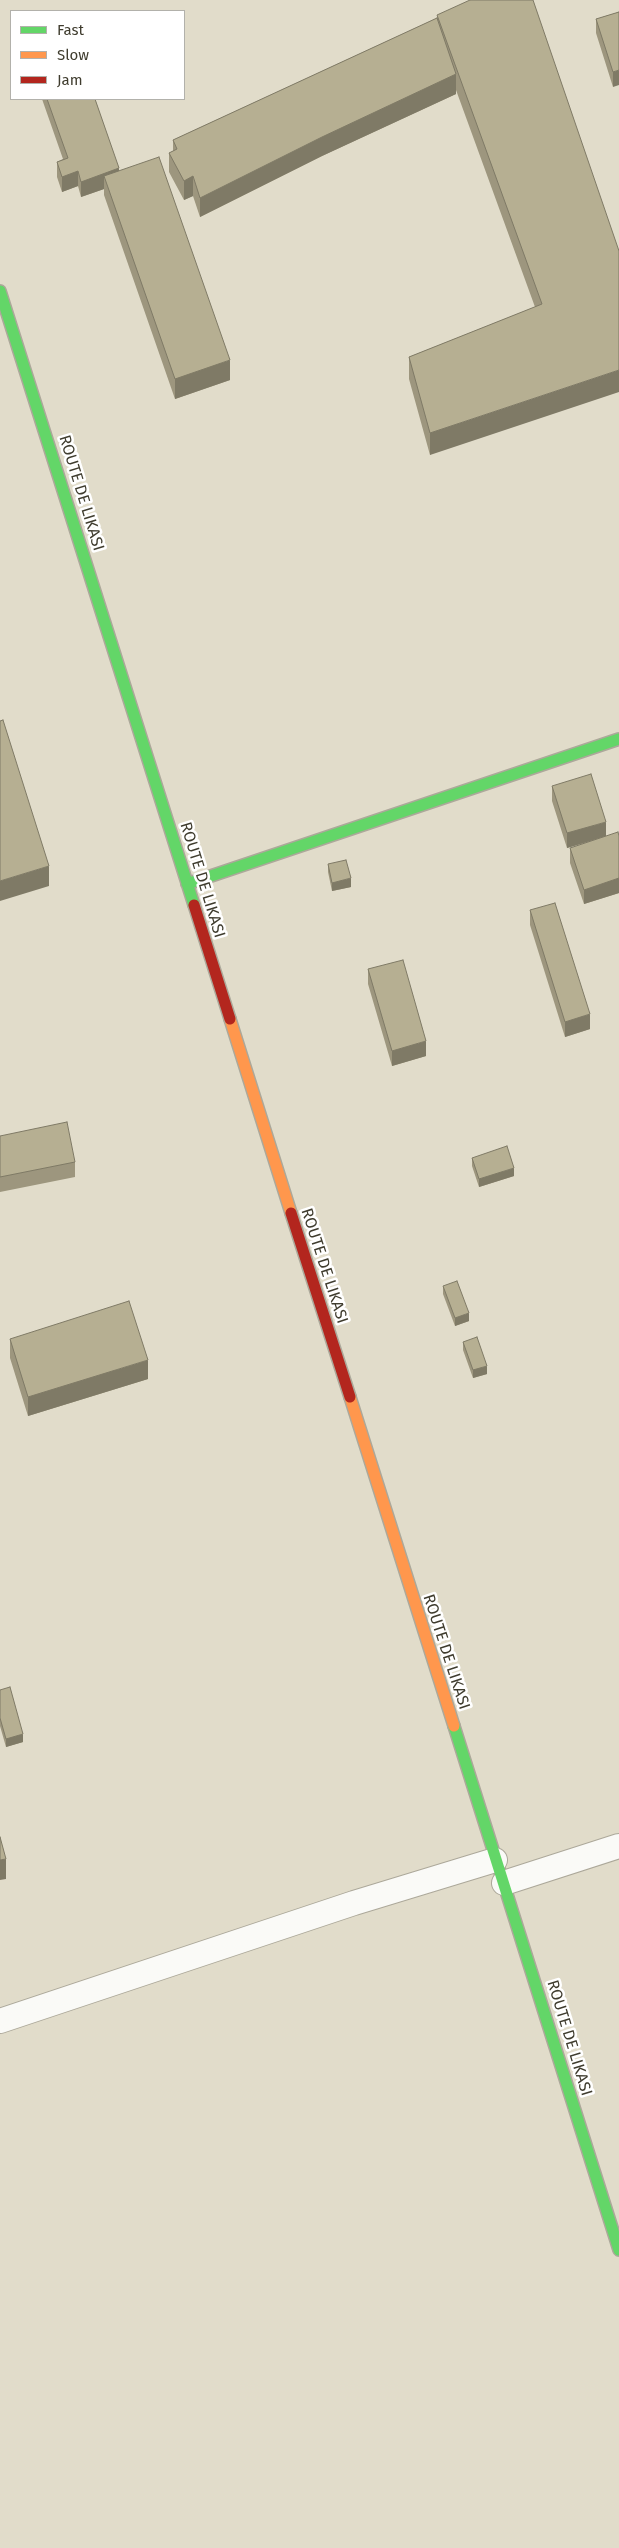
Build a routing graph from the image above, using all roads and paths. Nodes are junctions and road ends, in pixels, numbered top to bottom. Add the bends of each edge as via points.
1 (0, 291) edge
2 (619, 739) edge
3 (187, 884) junction
4 (619, 1846) edge
5 (495, 1860) junction
6 (504, 1883) junction
7 (0, 2021) edge
8 (619, 2250) edge

1 - 3 main road, ROUTE DE LIKASI
2 - 3 main road
3 - 5 main road, ROUTE DE LIKASI
4 - 6 lane
5 - 6 main road, ROUTE DE LIKASI
5 - 7 lane via 354,1902
6 - 8 main road, ROUTE DE LIKASI

